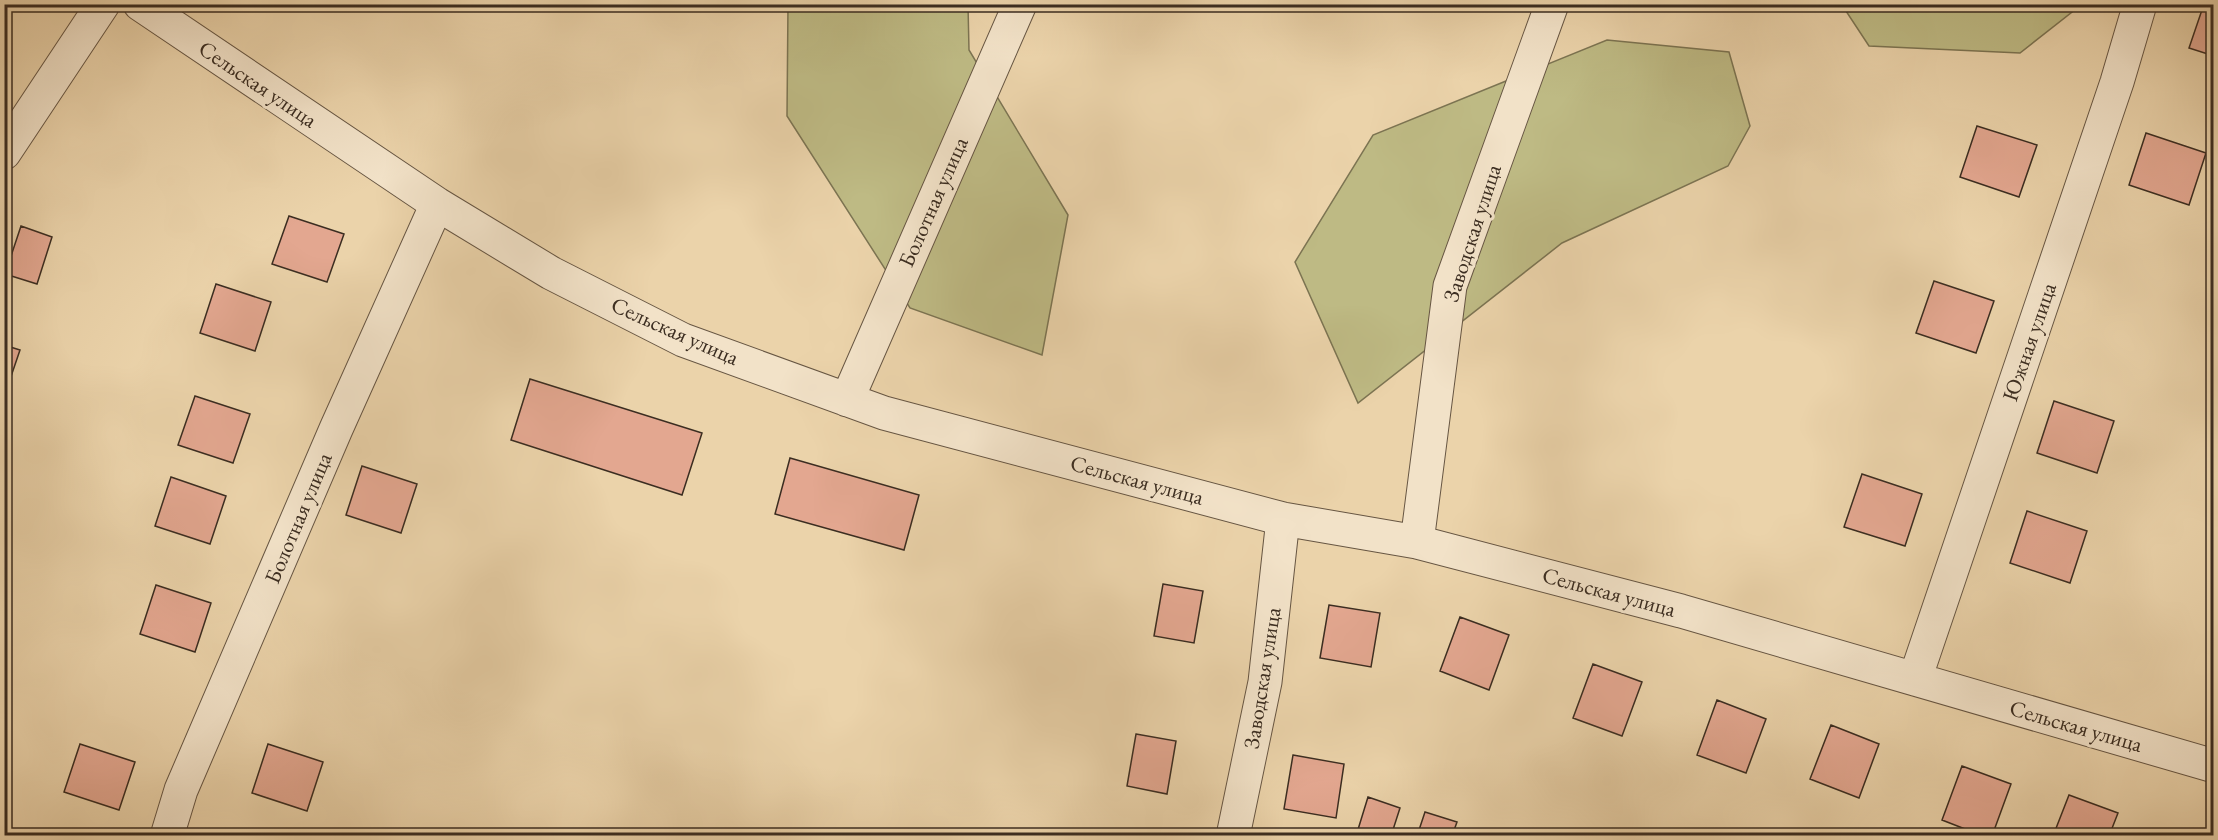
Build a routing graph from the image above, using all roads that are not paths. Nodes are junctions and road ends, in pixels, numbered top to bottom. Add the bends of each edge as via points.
1 (104, 4) edge
2 (140, 4) edge
3 (1020, 4) edge
4 (1552, 4) edge
5 (2140, 4) edge
6 (4, 153) edge
7 (437, 204) junction
8 (847, 400) junction
9 (1283, 519) junction
10 (1417, 542) junction
11 (1915, 679) junction
12 (2214, 766) edge
13 (166, 836) edge
14 (1233, 836) edge

1 - 6 street
2 - 7 street, Сельская улица
3 - 8 street, Болотная улица
4 - 10 street, Заводская улица via 1450,286
5 - 11 street, Южная улица
7 - 8 street, Сельская улица via 551,273 683,340
7 - 13 street, Болотная улица via 181,790
8 - 9 street, Сельская улица
9 - 10 street, Сельская улица
9 - 14 street, Заводская улица via 1265,682
10 - 11 street, Сельская улица via 1681,611
11 - 12 street, Сельская улица

